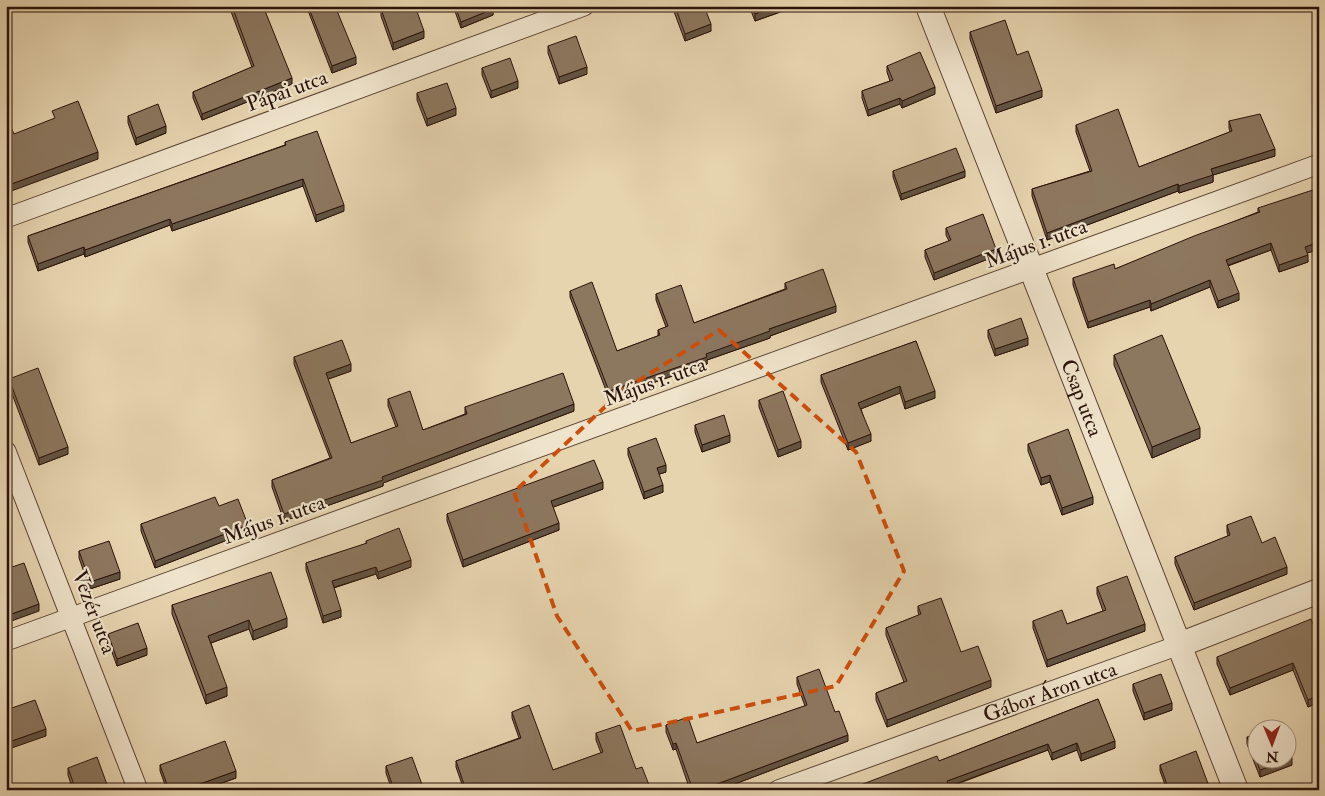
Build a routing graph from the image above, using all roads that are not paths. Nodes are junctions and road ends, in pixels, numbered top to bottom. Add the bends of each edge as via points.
1 (584, 6) edge
2 (928, 6) edge
3 (1319, 164) edge
4 (6, 218) edge
5 (1031, 270) junction
6 (6, 451) edge
7 (1319, 591) edge
8 (72, 617) junction
9 (6, 641) edge
10 (1179, 645) junction
11 (138, 790) edge
12 (778, 790) edge
13 (1236, 790) edge

1 - 4 street, Pápai utca
2 - 5 street, Csap utca
3 - 5 street, Május 1. utca
5 - 8 street, Május 1. utca
5 - 10 street, Csap utca
6 - 8 street, Vezér utca
7 - 10 street, Gábor Áron utca
8 - 9 street, Május 1. utca
8 - 11 street, Vezér utca
10 - 12 street, Gábor Áron utca
10 - 13 street, Csap utca

